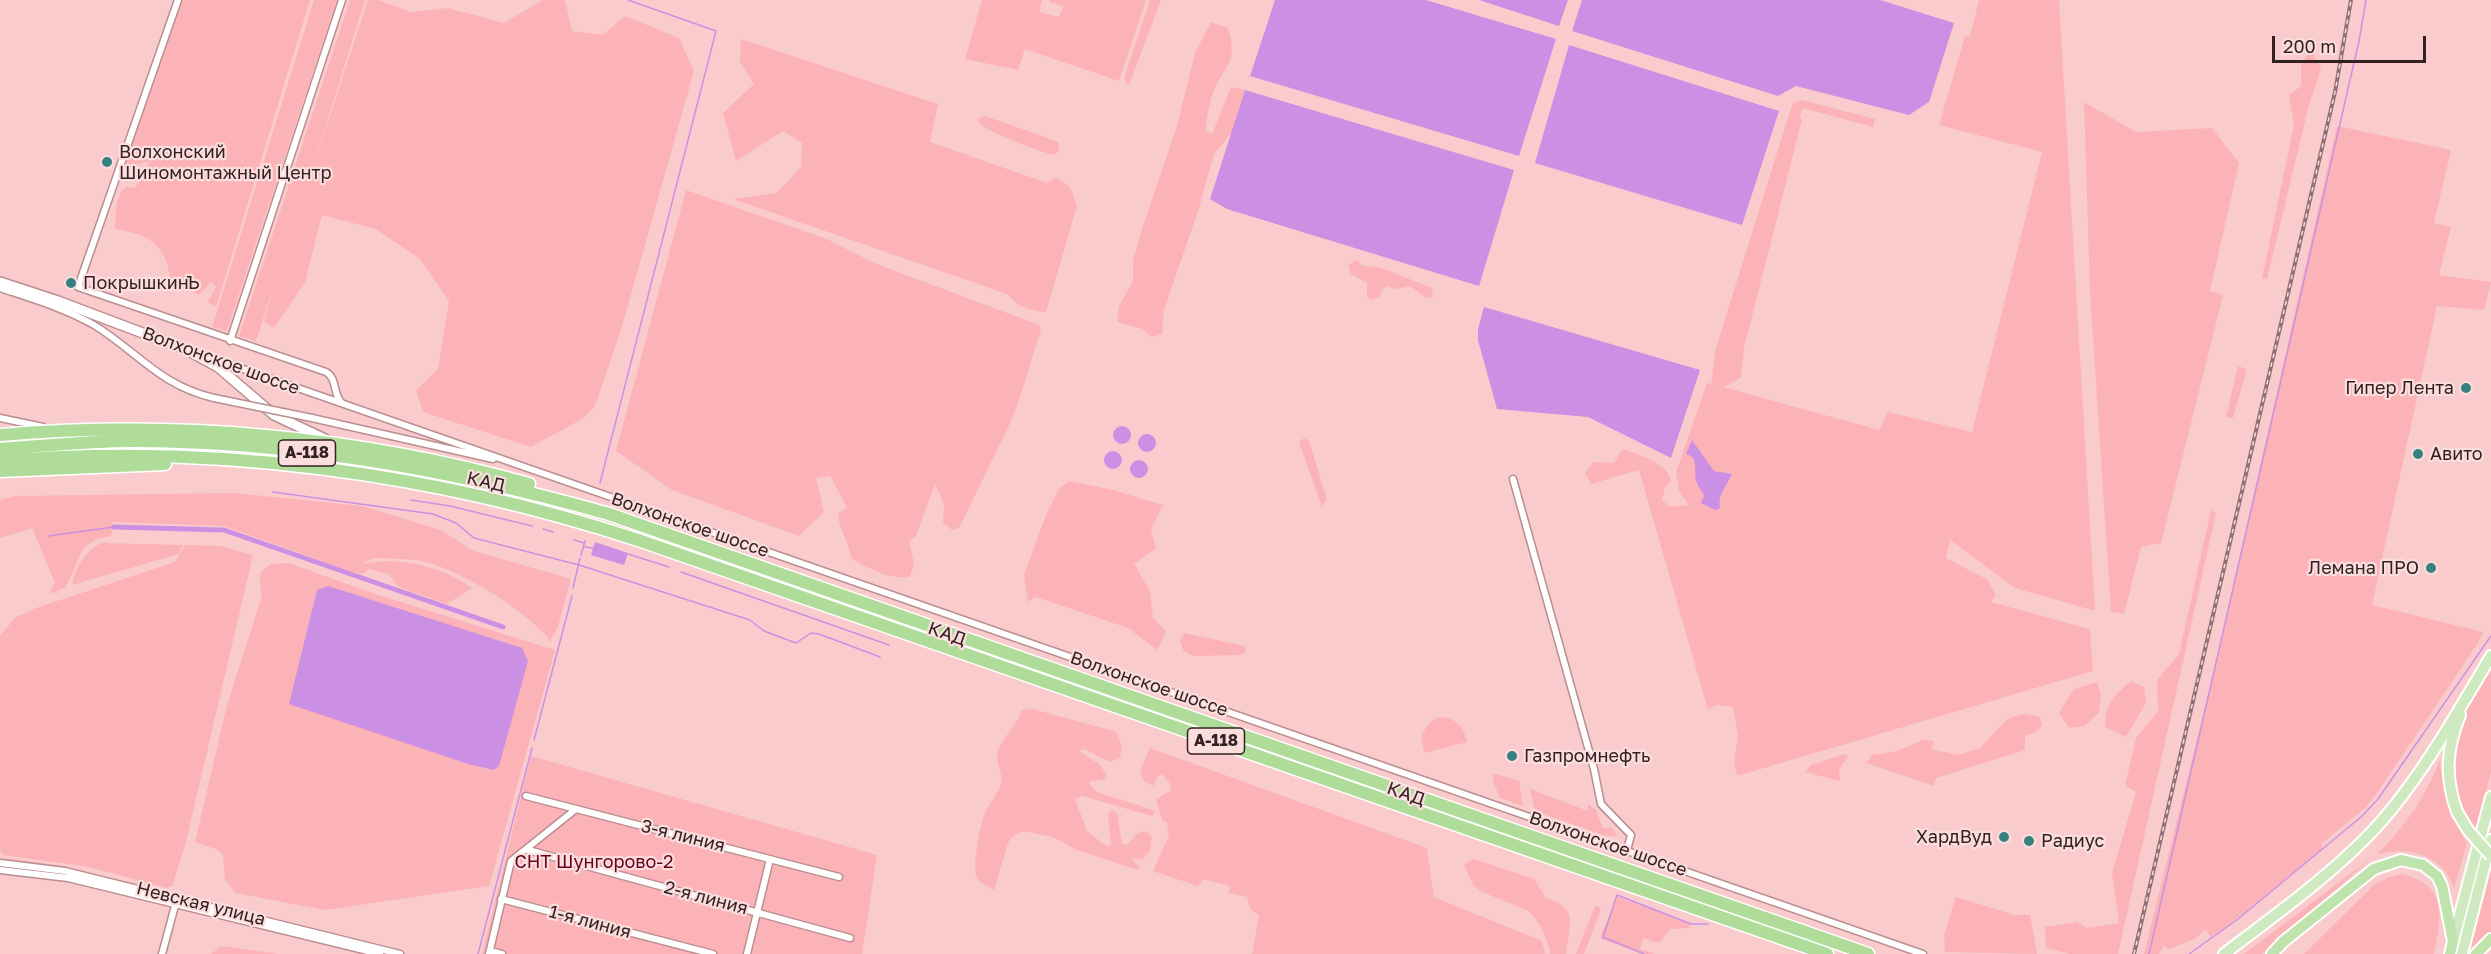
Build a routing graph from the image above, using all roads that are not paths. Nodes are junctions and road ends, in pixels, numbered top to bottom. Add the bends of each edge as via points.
1 (178, 0) edge
2 (342, 0) edge
3 (0, 282) edge
4 (0, 288) edge
5 (230, 341) junction
6 (185, 349) junction
7 (334, 384) junction
8 (319, 395) junction
9 (342, 403) junction
10 (0, 417) edge
11 (73, 430) junction
12 (0, 435) edge
13 (338, 444) junction
14 (0, 449) edge
15 (0, 461) edge
16 (511, 463) junction
17 (340, 472) junction
18 (0, 473) edge
19 (1513, 479) dead end
20 (609, 514) junction
21 (2491, 656) edge
22 (2484, 667) junction
23 (526, 796) dead end
24 (2491, 797) edge
25 (576, 809) junction
26 (2491, 840) edge
27 (528, 850) junction
28 (1627, 850) junction
29 (2491, 855) edge
30 (770, 859) junction
31 (0, 863) edge
32 (0, 870) edge
33 (839, 877) dead end
34 (501, 899) junction
35 (176, 901) junction
36 (757, 912) junction
37 (850, 939) dead end
38 (2491, 939) edge
39 (2453, 941) junction
40 (489, 952) edge
41 (162, 954) edge
42 (381, 954) edge
43 (400, 954) edge
44 (502, 954) edge
45 (713, 954) edge
46 (747, 954) edge
47 (1827, 954) edge
48 (1868, 954) edge
49 (1923, 954) edge
50 (2224, 954) edge
51 (2272, 954) edge
52 (2450, 954) edge
53 (2462, 954) edge
54 (2476, 954) edge

1 - 5 street via 78,287
2 - 5 street
3 - 6 main road, Волхонское шоссе
4 - 16 street, Волхонское шоссе, bridge via 68,311 106,333 162,378 198,395
5 - 7 street via 326,372
6 - 8 street, Волхонское шоссе
6 - 13 main road via 218,367 273,415
7 - 8 street via 330,391
7 - 9 street
8 - 9 street, Волхонское шоссе
9 - 16 street, Волхонское шоссе
10 - 11 street via 32,426
11 - 12 highway
11 - 13 highway via 225,433
13 - 20 highway via 498,475 570,497
14 - 20 highway, КАД / А-118 via 132,441 259,447 477,479
15 - 17 highway, КАД / А-118 via 70,456 221,458
16 - 28 street, Волхонское шоссе
17 - 18 highway via 198,465 39,468
17 - 47 highway, КАД / А-118 via 489,497 604,528
19 - 28 street via 1601,804 1631,835
20 - 48 highway, КАД / А-118
21 - 22 main road
22 - 29 main road, bridge via 2460,715 2448,754 2448,775 2457,812
22 - 50 main road via 2386,817 2357,846
23 - 25 street, 3-я линия
24 - 39 main road
25 - 27 street
25 - 30 street, 3-я линия
26 - 53 main road
27 - 34 street via 511,861
27 - 36 street, 2-я линия
28 - 49 street, Волхонское шоссе
30 - 33 street, 3-я линия
30 - 36 street
31 - 35 street, Невская улица via 65,871
32 - 35 street, Невская улица via 68,878
34 - 40 street
34 - 45 street, 1-я линия
35 - 41 street
35 - 42 street, Невская улица
35 - 43 street, Невская улица
36 - 37 street, 2-я линия
36 - 46 street
38 - 54 highway
39 - 51 highway via 2446,894 2437,876 2422,865 2401,860 2374,869
39 - 52 highway
40 - 44 street

